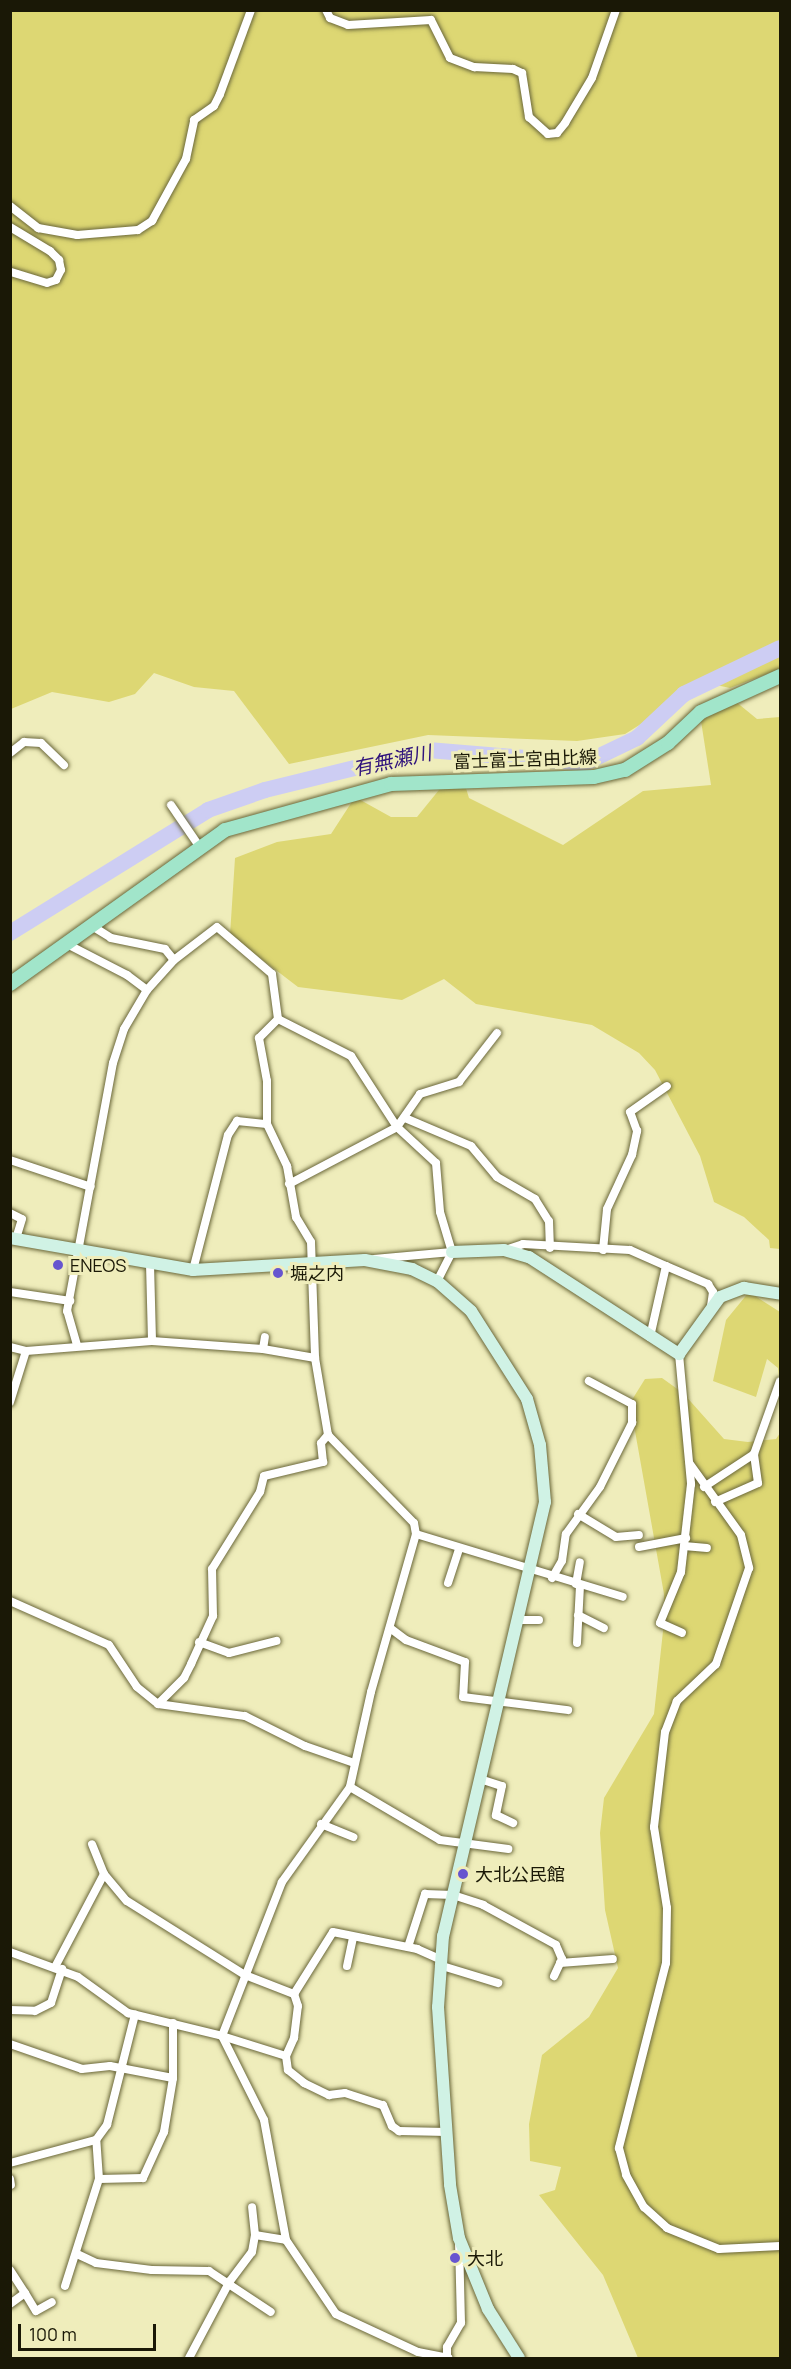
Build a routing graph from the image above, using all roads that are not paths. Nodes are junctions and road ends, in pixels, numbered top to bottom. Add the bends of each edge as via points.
1 (251, 10) edge
2 (326, 10) edge
3 (616, 10) edge
4 (10, 206) edge
5 (10, 227) edge
6 (10, 272) edge
7 (780, 676) edge
8 (10, 753) edge
9 (64, 765) dead end
10 (171, 805) dead end
11 (196, 841) junction
12 (92, 926) junction
13 (66, 943) junction
14 (174, 960) junction
15 (10, 984) edge
16 (147, 990) junction
17 (278, 1019) junction
18 (497, 1033) dead end
19 (667, 1086) dead end
20 (405, 1118) junction
21 (267, 1124) junction
22 (397, 1127) junction
23 (10, 1160) edge
24 (289, 1184) junction
25 (91, 1187) junction
26 (10, 1213) edge
27 (13, 1239) edge
28 (550, 1248) junction
29 (504, 1250) junction
30 (603, 1250) junction
31 (80, 1252) junction
32 (452, 1252) junction
33 (365, 1260) junction
34 (150, 1264) junction
35 (314, 1264) junction
36 (666, 1266) junction
37 (193, 1270) junction
38 (437, 1281) junction
39 (10, 1292) edge
40 (780, 1294) edge
41 (70, 1301) junction
42 (711, 1313) junction
43 (265, 1337) dead end
44 (650, 1337) junction
45 (152, 1341) junction
46 (77, 1345) junction
47 (10, 1347) edge
48 (263, 1349) junction
49 (26, 1351) junction
50 (679, 1354) junction
51 (315, 1358) junction
52 (589, 1381) dead end
53 (780, 1381) edge
54 (11, 1401) edge
55 (328, 1435) junction
56 (754, 1454) junction
57 (690, 1464) junction
58 (704, 1487) junction
59 (715, 1502) junction
60 (578, 1514) junction
61 (416, 1534) junction
62 (639, 1535) dead end
63 (685, 1542) junction
64 (639, 1547) dead end
65 (707, 1548) dead end
66 (459, 1549) junction
67 (580, 1562) dead end
68 (530, 1572) junction
69 (552, 1578) junction
70 (448, 1582) dead end
71 (578, 1585) junction
72 (623, 1597) dead end
73 (10, 1601) edge
74 (578, 1615) junction
75 (518, 1620) junction
76 (539, 1620) dead end
77 (390, 1628) junction
78 (604, 1628) dead end
79 (682, 1633) dead end
80 (276, 1641) dead end
81 (199, 1642) junction
82 (577, 1643) dead end
83 (500, 1699) junction
84 (158, 1704) junction
85 (568, 1710) dead end
86 (354, 1763) junction
87 (480, 1779) junction
88 (350, 1787) junction
89 (513, 1823) dead end
90 (321, 1824) junction
91 (353, 1837) dead end
92 (465, 1843) junction
93 (93, 1844) dead end
94 (508, 1849) dead end
95 (105, 1874) junction
96 (453, 1895) junction
97 (353, 1938) junction
98 (408, 1947) junction
99 (10, 1952) edge
100 (613, 1959) dead end
101 (439, 1962) junction
102 (560, 1963) junction
103 (347, 1966) dead end
104 (59, 1968) junction
105 (245, 1975) junction
106 (554, 1976) dead end
107 (498, 1983) dead end
108 (294, 1994) junction
109 (10, 2010) edge
110 (135, 2014) junction
111 (173, 2023) junction
112 (222, 2036) junction
113 (10, 2044) edge
114 (286, 2056) junction
115 (124, 2069) junction
116 (173, 2078) junction
117 (447, 2132) junction
118 (96, 2140) junction
119 (10, 2163) edge
120 (99, 2179) junction
121 (252, 2207) dead end
122 (255, 2235) junction
123 (459, 2238) junction
124 (286, 2240) junction
125 (780, 2246) edge
126 (77, 2254) junction
127 (10, 2270) edge
128 (230, 2281) junction
129 (65, 2286) dead end
130 (25, 2293) junction
131 (52, 2302) dead end
132 (10, 2304) edge
133 (271, 2312) dead end
134 (189, 2358) edge
135 (448, 2358) edge
136 (519, 2358) edge

1 - 4 street via 220,94 214,106 194,120 186,159 152,221 138,230 77,235 38,228
2 - 3 street via 330,18 348,25 431,20 450,58 474,67 522,73 529,117 548,134 557,133 565,123 591,78
5 - 6 street via 50,251 59,260 61,270 56,280 47,283
7 - 11 main road, 富士富士宮由比線 via 701,712 668,743 625,770 594,777 391,784 250,820
8 - 9 street via 24,742 41,743
10 - 11 street
11 - 12 main road, 富士富士宮由比線
12 - 13 main road, 富士富士宮由比線
12 - 14 street via 111,938 165,949
13 - 15 main road, 富士富士宮由比線
13 - 16 street
14 - 16 street
14 - 17 street via 217,927 272,974 276,983 272,1003
16 - 25 street via 124,1029 113,1063
17 - 21 street via 259,1038 267,1081
17 - 22 street via 351,1056
18 - 20 street via 459,1082 420,1094
19 - 30 street via 630,1112 637,1131 633,1155 607,1209
20 - 22 street
20 - 28 street via 471,1146 497,1177 535,1199 549,1221
21 - 24 street via 287,1166
21 - 37 street via 237,1121 228,1135
22 - 24 street
22 - 32 street via 436,1162 440,1212
23 - 25 street
24 - 35 street via 291,1202 311,1242
25 - 31 street
26 - 27 street via 22,1219
27 - 31 street
28 - 29 street via 523,1244
28 - 30 street
29 - 32 street
29 - 44 street via 529,1257
30 - 36 street via 630,1250
31 - 34 street
31 - 41 street
32 - 33 street
32 - 38 street
33 - 35 street
33 - 38 street via 412,1269
34 - 37 street
34 - 45 street
35 - 37 street
35 - 51 street
36 - 42 street via 708,1284 713,1292
36 - 44 street
38 - 68 street via 471,1311 527,1399 540,1445 546,1502
39 - 41 street
40 - 42 street via 744,1288 720,1297
41 - 46 street via 67,1311
42 - 50 street
43 - 48 street
44 - 50 street
45 - 46 street via 135,1346
45 - 48 street
46 - 49 street
47 - 49 street
48 - 51 street
49 - 54 street
50 - 57 street
51 - 55 street
52 - 60 street via 632,1404 634,1414 600,1487
53 - 56 street
55 - 61 street via 414,1523
55 - 81 street via 321,1443 323,1462 264,1476 260,1492 212,1569 213,1616
56 - 58 street
56 - 59 street via 758,1483
57 - 58 street
57 - 63 street
58 - 59 street
59 - 125 street via 741,1535 748,1555 747,1583 716,1664 677,1701 665,1732 654,1827 667,1908 666,1963 619,2148 626,2175 644,2207 666,2228 718,2248
60 - 62 street via 616,1537
60 - 69 street
61 - 66 street
61 - 77 street
63 - 64 street
63 - 65 street
63 - 79 street via 681,1572 660,1623
66 - 68 street
66 - 70 street
67 - 71 street
68 - 69 street
68 - 75 street
69 - 71 street
71 - 72 street
71 - 74 street
73 - 84 street via 110,1646 137,1687
74 - 78 street
74 - 82 street
75 - 76 street
75 - 83 street
77 - 83 street via 406,1640 465,1662 463,1697
77 - 86 street
80 - 81 street via 229,1653
81 - 84 street via 184,1678
83 - 85 street
83 - 87 street
84 - 86 street via 245,1716 305,1746
86 - 88 street
87 - 89 street via 502,1786 496,1815
87 - 92 street
88 - 90 street
88 - 92 street via 440,1840
90 - 91 street
90 - 105 street via 282,1882
92 - 94 street
92 - 96 street
93 - 95 street
95 - 104 street
95 - 105 street via 128,1901
96 - 98 street via 425,1894
96 - 101 street
96 - 102 street via 531,1929 562,1952
97 - 98 street
97 - 103 street
97 - 108 street via 333,1932 304,1972
98 - 101 street
99 - 104 street
100 - 102 street
101 - 107 street
101 - 117 street
102 - 106 street
104 - 109 street via 51,2003 35,2011
104 - 110 street
105 - 108 street
105 - 112 street
108 - 114 street via 297,2017
110 - 111 street
110 - 115 street via 125,2047
111 - 112 street
111 - 116 street
112 - 114 street
112 - 124 street via 264,2120
113 - 115 street via 82,2069
114 - 117 street via 288,2070 304,2083 329,2095 345,2093 383,2105 399,2131
115 - 116 street
115 - 118 street via 107,2125
116 - 120 street via 164,2132 157,2139 143,2178
117 - 123 street
118 - 119 street
118 - 120 street
120 - 126 street
121 - 122 street
122 - 124 street
122 - 128 street via 246,2263
123 - 135 street via 461,2323 447,2347
123 - 136 street via 488,2309
124 - 135 street via 336,2314 418,2352
126 - 128 street via 96,2263 152,2270 209,2271
126 - 129 street
127 - 130 street
128 - 133 street
128 - 134 street
130 - 131 street via 36,2311
130 - 132 street

